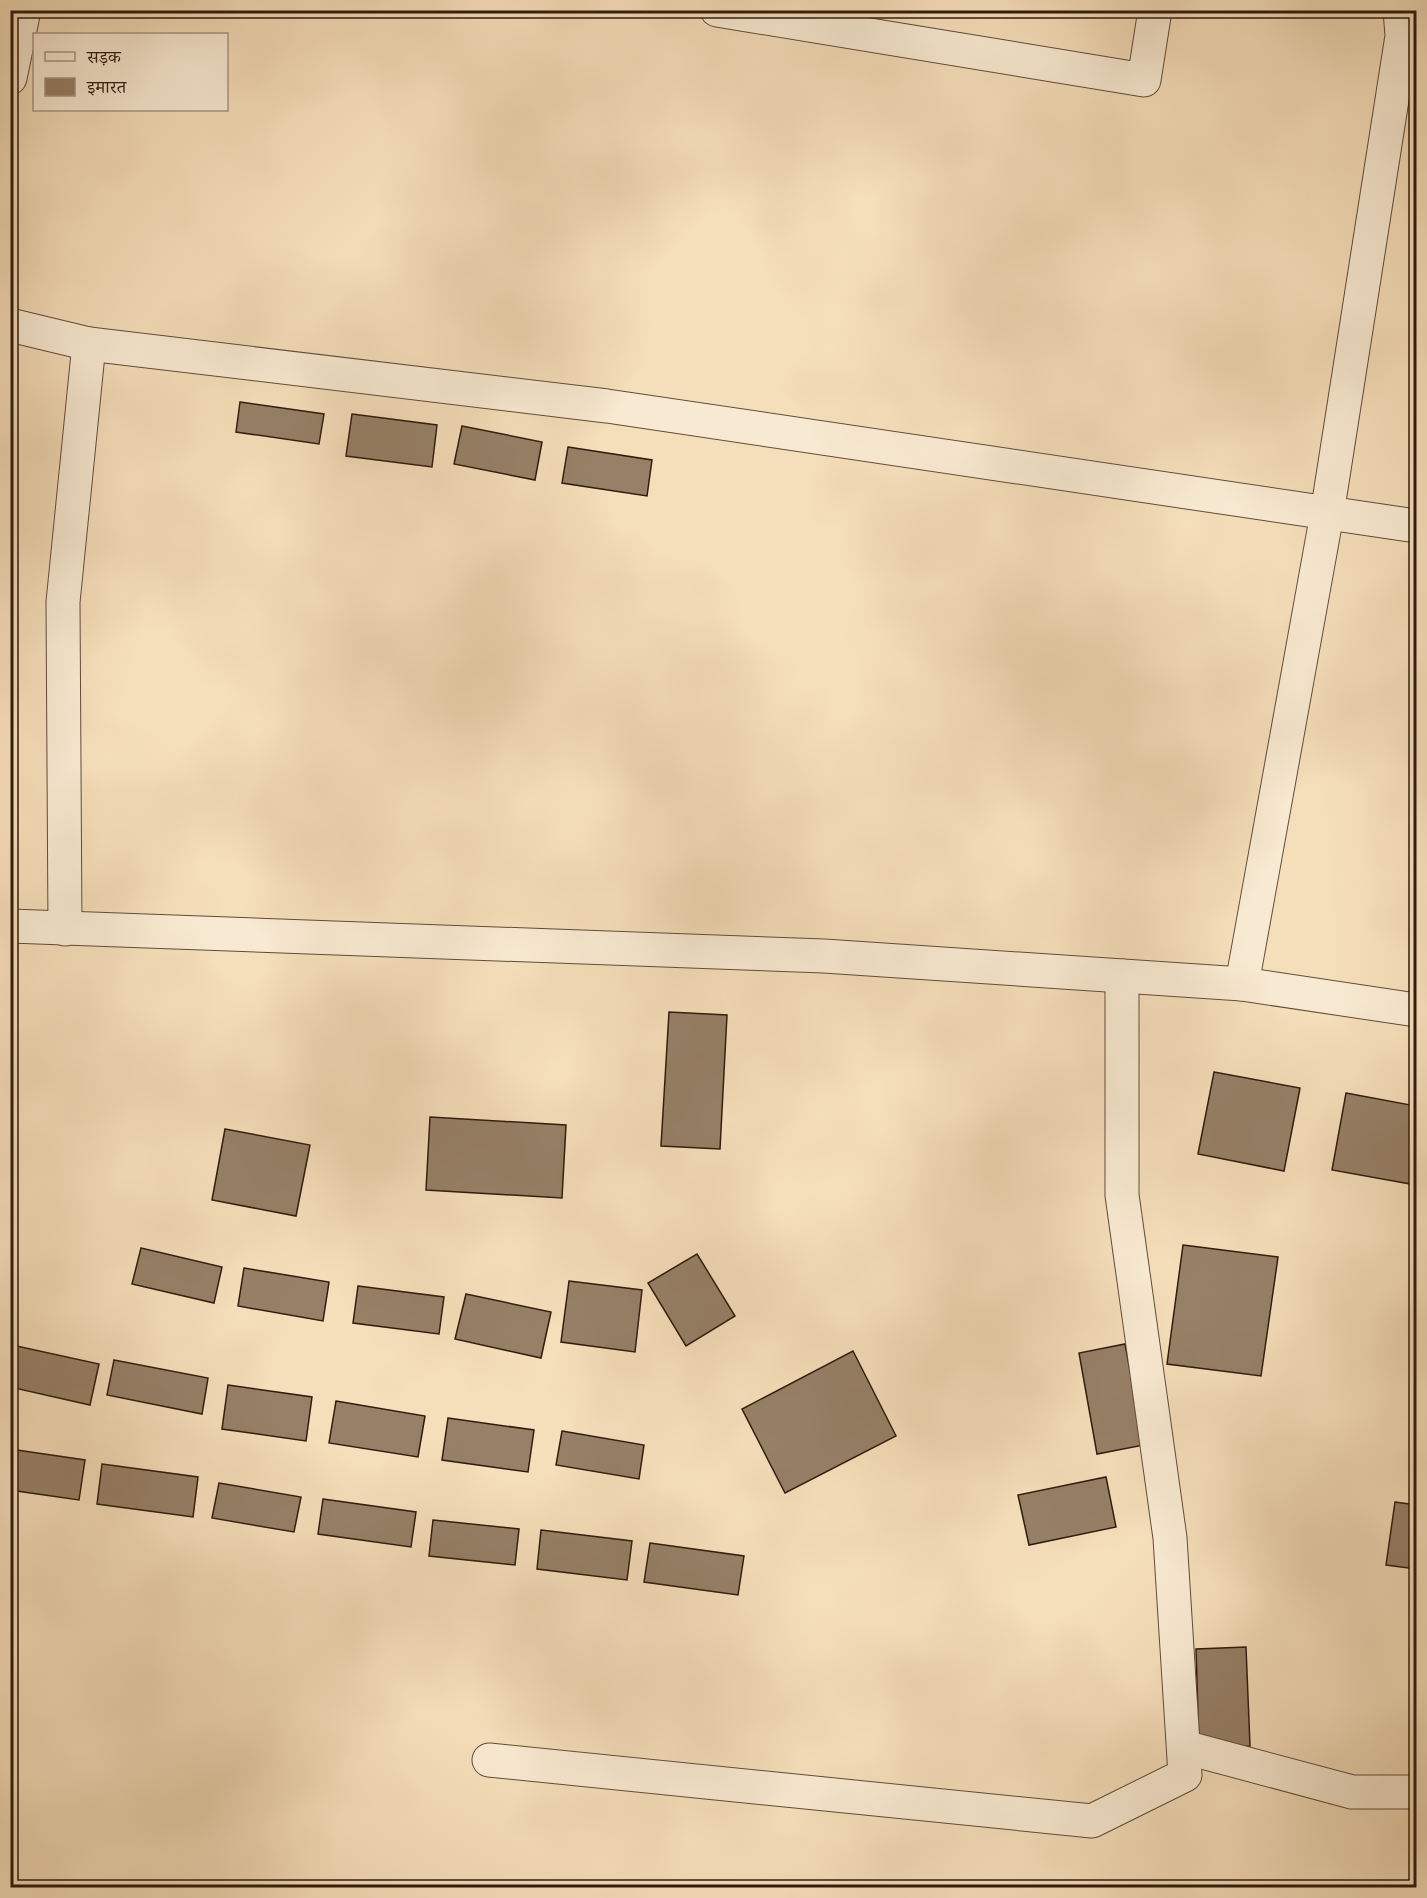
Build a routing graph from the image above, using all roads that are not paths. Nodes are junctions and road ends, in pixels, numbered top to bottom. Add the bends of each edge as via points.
1 (24, 10) edge
2 (717, 10) edge
3 (1155, 10) edge
4 (1400, 10) edge
5 (10, 78) edge
6 (10, 326) edge
7 (89, 344) junction
8 (1327, 514) junction
9 (1416, 526) edge
10 (10, 926) edge
11 (65, 929) junction
12 (1122, 976) junction
13 (1242, 984) junction
14 (1416, 1010) edge
15 (1185, 1747) junction
16 (489, 1760) dead end
17 (1416, 1792) edge

1 - 5 street
2 - 3 street via 1144,80
4 - 8 street via 1402,36
6 - 7 street
7 - 8 street via 607,406
7 - 11 street via 63,602
8 - 9 street
8 - 13 street
10 - 11 street
11 - 12 street via 824,956
12 - 13 street
12 - 15 street via 1122,1195 1170,1538
13 - 14 street
15 - 16 street via 1185,1775 1092,1821
15 - 17 street via 1352,1792

